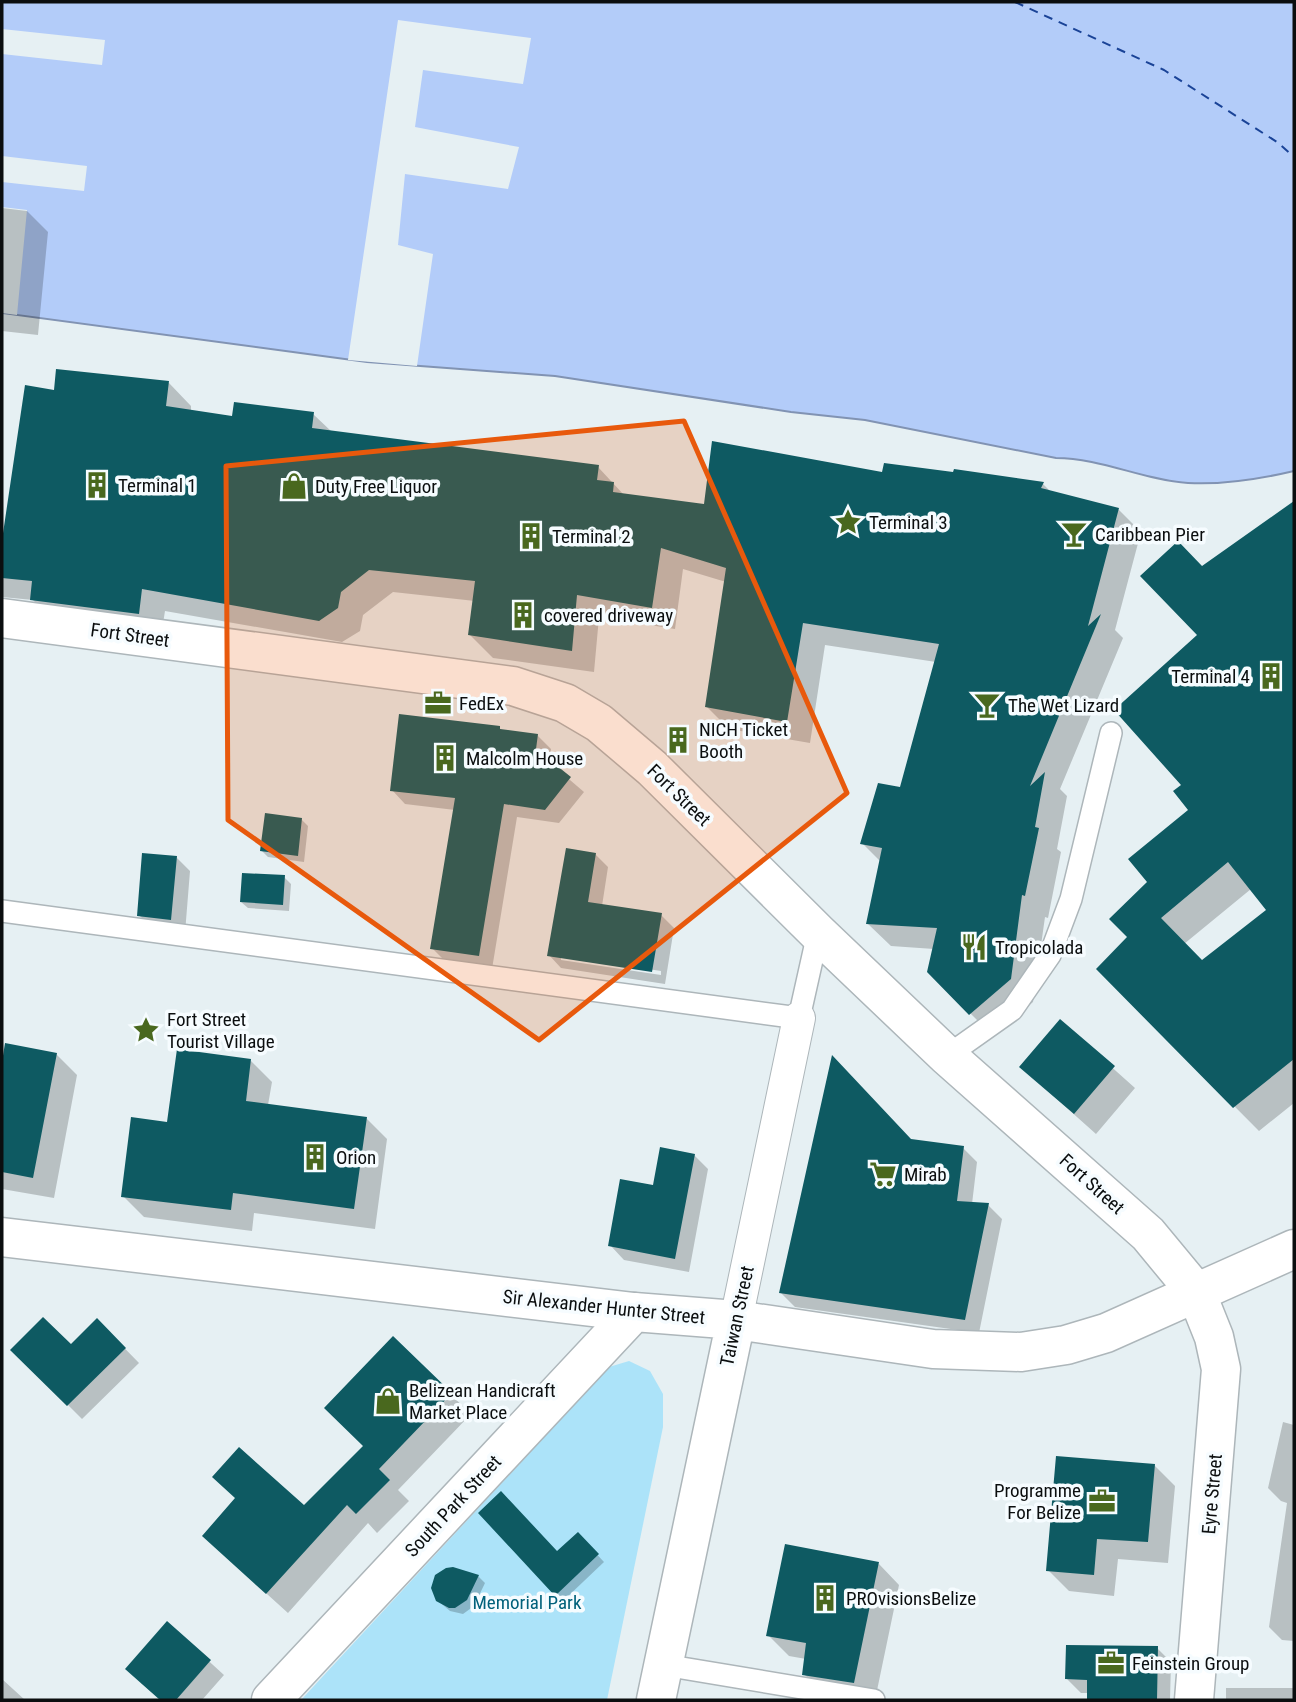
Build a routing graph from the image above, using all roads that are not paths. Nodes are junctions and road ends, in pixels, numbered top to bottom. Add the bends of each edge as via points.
1 (2, 618) edge
2 (1111, 733) dead end
3 (2, 911) edge
4 (818, 933) junction
5 (799, 1018) junction
6 (947, 1056) junction
7 (2, 1237) edge
8 (1294, 1249) edge
9 (1196, 1292) junction
10 (634, 1312) junction
11 (736, 1320) junction
12 (660, 1683) edge
13 (271, 1700) edge
14 (874, 1700) edge
15 (1194, 1700) edge

1 - 4 street, Fort Street via 513,686 565,703 598,723 652,768
2 - 6 lane via 1071,899 1050,955 1012,1010
3 - 5 lane
4 - 5 lane, Taiwan Street
4 - 6 street, Fort Street
5 - 11 street, Taiwan Street
6 - 9 street, Fort Street via 1147,1234
7 - 10 street, Sir Alexander Hunter Street
8 - 9 street, Sir Alexander Hunter Street
9 - 11 street, Sir Alexander Hunter Street via 1106,1333 1021,1352 933,1349
9 - 15 street, Eyre Street via 1221,1369
10 - 11 street, Sir Alexander Hunter Street
10 - 13 street, South Park Street
11 - 12 street, Taiwan Street
12 - 14 lane

